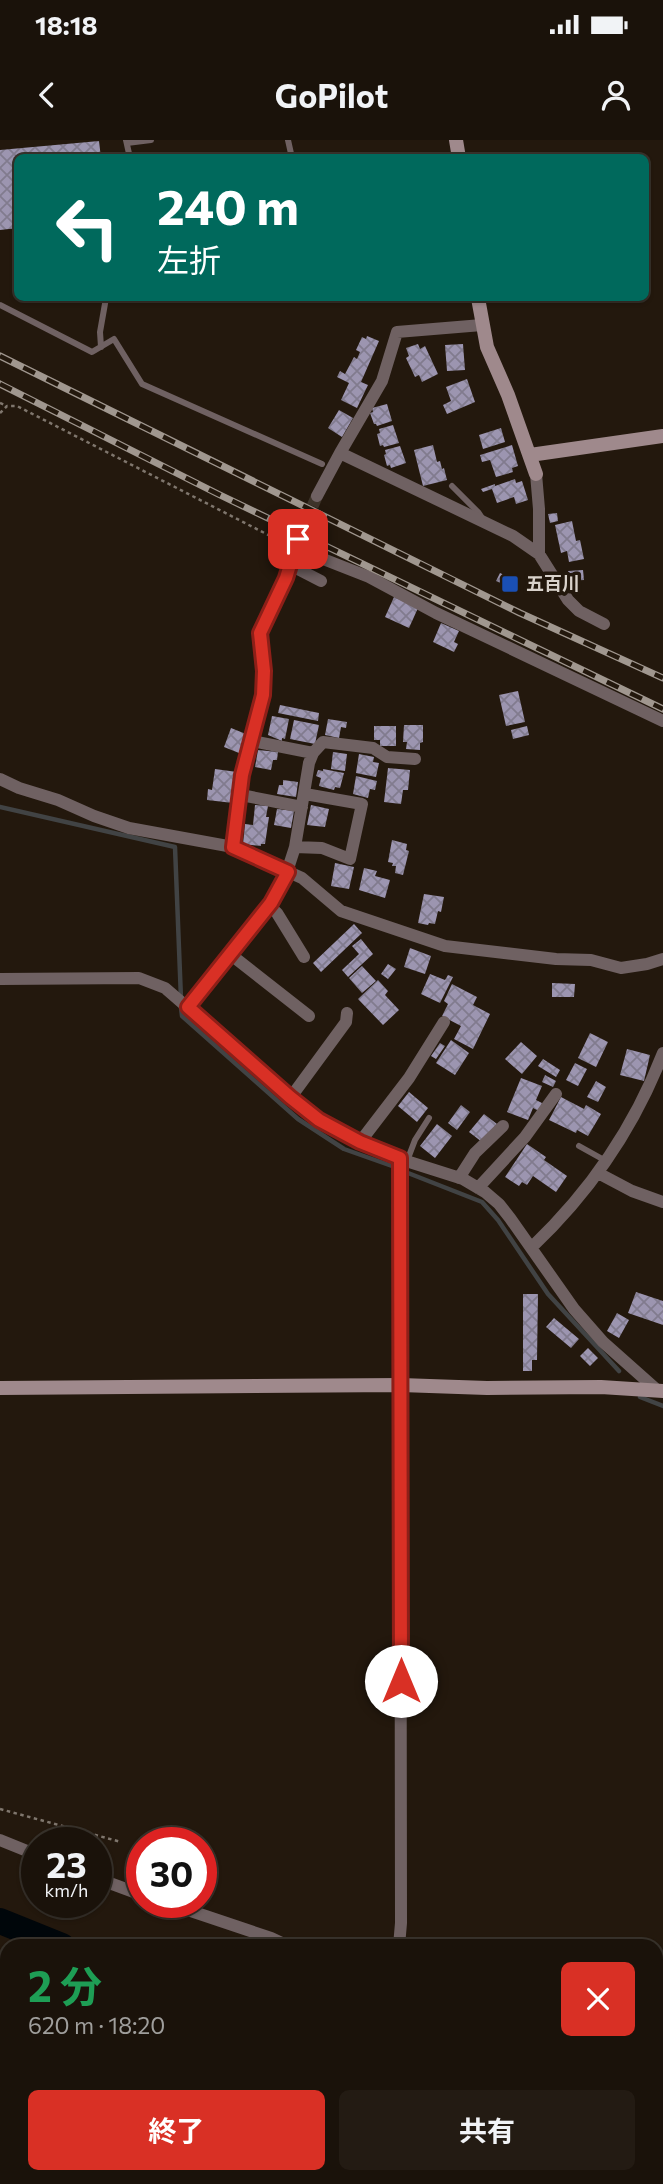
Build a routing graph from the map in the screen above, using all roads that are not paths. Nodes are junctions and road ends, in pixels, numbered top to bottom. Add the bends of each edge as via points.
1 (150, 140) edge
2 (127, 141) edge
3 (105, 301) edge
4 (478, 301) edge
5 (0, 305) edge
6 (482, 325) junction
7 (102, 347) junction
8 (663, 436) edge
9 (340, 453) junction
10 (530, 456) junction
11 (322, 464) dead end
12 (536, 474) joint
13 (452, 486) dead end
14 (317, 496) tunnel mouth
15 (485, 523) junction
16 (539, 554) junction
17 (290, 565) junction
18 (321, 581) dead end
19 (604, 624) dead end
20 (663, 721) edge
21 (252, 741) junction
22 (313, 753) junction
23 (415, 759) dead end
24 (0, 779) edge
25 (241, 795) junction
26 (304, 801) junction
27 (233, 847) junction
28 (295, 848) junction
29 (288, 872) junction
30 (269, 906) junction
31 (230, 954) junction
32 (304, 957) dead end
33 (663, 959) edge
34 (0, 978) edge
35 (186, 1005) junction
36 (347, 1013) dead end
37 (309, 1016) dead end
38 (444, 1022) dead end
39 (663, 1053) edge
40 (556, 1094) dead end
41 (290, 1097) junction
42 (429, 1118) dead end
43 (503, 1126) dead end
44 (360, 1142) junction
45 (579, 1146) dead end
46 (404, 1160) junction
47 (606, 1161) junction
48 (598, 1173) junction
49 (459, 1178) junction
50 (478, 1188) junction
51 (663, 1202) edge
52 (532, 1247) junction
53 (401, 1385) junction
54 (0, 1388) edge
55 (660, 1390) edge
56 (0, 1840) edge
57 (21, 1849) edge
58 (212, 1918) edge
59 (273, 1939) edge
60 (400, 1939) edge

1 - 2 lane
3 - 7 lane
4 - 6 street
5 - 7 lane via 92,352
6 - 9 street via 397,332 382,381
6 - 10 street
7 - 11 lane via 114,339 142,384
8 - 10 street
9 - 14 street
9 - 15 street
10 - 12 street
12 - 16 street
13 - 15 lane
15 - 16 street
16 - 19 street via 568,600
17 - 18 street
17 - 20 street via 297,544
17 - 21 street via 260,633 264,685
21 - 22 street
21 - 25 street
22 - 23 street via 323,742
22 - 26 street
24 - 27 street via 129,828
25 - 26 street
25 - 27 street
26 - 28 street
26 - 28 street via 362,804 351,859 322,848
27 - 29 street
28 - 29 street
29 - 30 street
29 - 33 street via 302,877 341,911 445,946 591,960 621,968
30 - 31 street
30 - 32 street
31 - 35 street
31 - 37 street
34 - 35 street via 139,978 165,988
35 - 41 street
36 - 41 street via 346,1022
38 - 44 street
39 - 47 street via 641,1105
40 - 50 street via 525,1137
41 - 44 street via 319,1120
42 - 46 lane
43 - 49 street via 475,1153
44 - 46 street
45 - 47 lane
46 - 49 street
46 - 53 street
47 - 48 street
48 - 51 street
48 - 52 street
49 - 50 street
50 - 52 street via 499,1204
52 - 55 street via 603,1342
53 - 54 street
53 - 55 street
53 - 60 street
56 - 57 street
58 - 59 street

